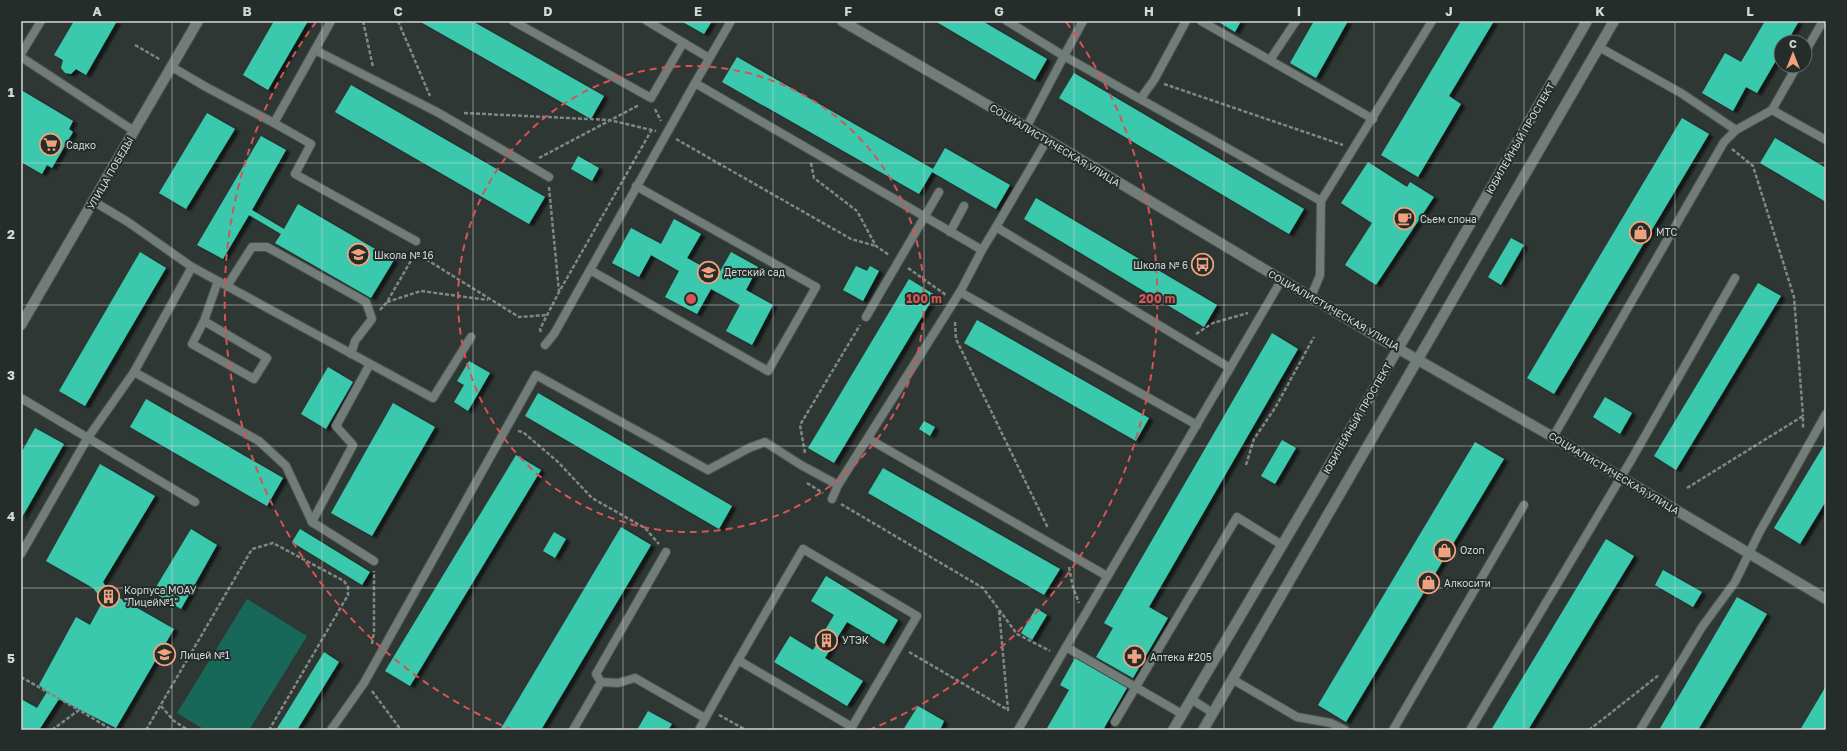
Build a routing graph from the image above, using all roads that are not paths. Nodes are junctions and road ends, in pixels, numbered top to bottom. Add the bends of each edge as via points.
1 (41, 21) edge
2 (198, 21) edge
3 (331, 21) edge
4 (513, 21) edge
5 (647, 21) edge
6 (731, 21) edge
7 (842, 21) edge
8 (1007, 21) edge
9 (1083, 21) edge
10 (1186, 21) edge
11 (1201, 21) edge
12 (1296, 21) edge
13 (1432, 21) edge
14 (1587, 21) edge
15 (1614, 21) edge
16 (1823, 21) edge
17 (1813, 38) edge
18 (683, 43) junction
19 (1599, 47) junction
20 (315, 50) junction
21 (21, 54) edge
22 (1064, 56) junction
23 (21, 57) edge
24 (709, 58) junction
25 (1270, 60) junction
26 (172, 67) junction
27 (1792, 74) edge
28 (695, 83) junction
29 (1141, 98) junction
30 (1772, 110) junction
31 (1373, 119) junction
32 (274, 123) junction
33 (1026, 128) junction
34 (1736, 130) junction
35 (134, 131) junction
36 (1047, 140) junction
37 (1826, 140) edge
38 (549, 177) road end
39 (636, 186) junction
40 (939, 192) dead end
41 (93, 201) junction
42 (1321, 201) junction
43 (964, 206) dead end
44 (924, 217) junction
45 (996, 227) junction
46 (950, 232) junction
47 (416, 241) road end
48 (982, 250) junction
49 (192, 267) junction
50 (590, 270) junction
51 (1735, 278) dead end
52 (1282, 279) junction
53 (218, 281) junction
54 (229, 287) junction
55 (960, 292) junction
56 (1311, 297) junction
57 (866, 317) road end
58 (204, 321) junction
59 (21, 325) edge
60 (471, 337) dead end
61 (545, 345) dead end
62 (1398, 348) junction
63 (352, 354) junction
64 (1419, 360) junction
65 (370, 364) junction
66 (1230, 368) junction
67 (134, 372) junction
68 (21, 398) edge
69 (1826, 414) edge
70 (1197, 426) junction
71 (1553, 437) junction
72 (87, 439) junction
73 (869, 439) junction
74 (1620, 477) junction
75 (838, 485) junction
76 (832, 499) road end
77 (195, 502) dead end
78 (1524, 505) dead end
79 (312, 522) junction
80 (1282, 545) junction
81 (666, 552) road end
82 (21, 554) edge
83 (1749, 554) junction
84 (374, 561) road end
85 (1107, 576) junction
86 (1826, 599) edge
87 (1066, 647) junction
88 (738, 660) junction
89 (1232, 679) junction
90 (601, 682) junction
91 (1136, 686) junction
92 (1191, 699) junction
93 (1212, 713) junction
94 (1182, 714) junction
95 (705, 718) junction
96 (1115, 722) dead end
97 (331, 730) edge
98 (573, 730) edge
99 (699, 730) edge
100 (1018, 730) edge
101 (1173, 730) edge
102 (1202, 730) edge
103 (1345, 730) edge
104 (1393, 730) edge
105 (1470, 730) edge
106 (1640, 730) edge

1 - 21 lane
2 - 26 main road, УЛИЦА ПОБЕДЫ
3 - 20 lane
4 - 18 lane via 651,98
5 - 18 lane
6 - 24 lane
7 - 33 main road, СОЦИАЛИСТИЧЕСКАЯ УЛИЦА
8 - 22 lane
9 - 22 lane
10 - 29 lane via 1154,80
11 - 25 lane
12 - 25 lane
13 - 31 lane
14 - 62 main road, ЮБИЛЕЙНЫЙ ПРОСПЕКТ
15 - 19 main road
16 - 17 lane
18 - 24 lane
19 - 34 lane via 1681,93
19 - 64 main road
20 - 32 lane
20 - 38 lane via 437,112
22 - 29 lane
22 - 33 lane
23 - 35 lane
24 - 28 lane
25 - 31 lane
26 - 32 lane
26 - 35 main road, УЛИЦА ПОБЕДЫ
27 - 30 lane
28 - 39 lane
28 - 44 lane
29 - 42 lane
30 - 34 lane
30 - 37 lane
31 - 42 lane
32 - 47 lane via 311,144 295,174
33 - 36 main road, СОЦИАЛИСТИЧЕСКАЯ УЛИЦА
34 - 71 lane via 1724,142
35 - 41 main road, УЛИЦА ПОБЕДЫ
36 - 45 lane
36 - 52 main road, СОЦИАЛИСТИЧЕСКАЯ УЛИЦА
39 - 50 lane
39 - 50 lane via 816,287 768,371
40 - 44 lane
41 - 49 lane
41 - 59 main road, УЛИЦА ПОБЕДЫ
42 - 56 lane via 1320,275
43 - 46 lane
44 - 46 lane
44 - 57 lane
45 - 48 lane
45 - 66 lane
46 - 48 lane
48 - 55 lane
49 - 53 lane
49 - 67 lane
50 - 61 lane via 554,334
51 - 74 lane
52 - 56 main road, СОЦИАЛИСТИЧЕСКАЯ УЛИЦА
52 - 66 lane
53 - 54 lane
53 - 58 lane
54 - 63 lane
54 - 63 lane via 229,283 252,248 267,247 366,302 372,319 355,341
55 - 70 lane
55 - 73 lane
56 - 62 main road, СОЦИАЛИСТИЧЕСКАЯ УЛИЦА
58 - 58 lane via 267,358 254,379 192,344
60 - 65 lane via 433,398
62 - 64 main road, СОЦИАЛИСТИЧЕСКАЯ УЛИЦА
62 - 80 main road, ЮБИЛЕЙНЫЙ ПРОСПЕКТ
63 - 65 lane
64 - 71 main road, СОЦИАЛИСТИЧЕСКАЯ УЛИЦА
64 - 89 main road
65 - 79 lane via 336,426 353,445
66 - 70 lane
67 - 72 lane
67 - 79 lane via 259,441 286,466
68 - 72 lane
69 - 83 lane
70 - 85 lane
71 - 74 main road, СОЦИАЛИСТИЧЕСКАЯ УЛИЦА
72 - 77 lane
72 - 82 lane
73 - 75 lane
73 - 85 lane
74 - 83 main road, СОЦИАЛИСТИЧЕСКАЯ УЛИЦА
74 - 105 lane
75 - 76 lane
75 - 97 lane via 765,442 708,470 536,375 364,683
78 - 104 lane
79 - 84 lane
80 - 91 lane via 1237,517
80 - 92 main road, ЮБИЛЕЙНЫЙ ПРОСПЕКТ
81 - 90 lane via 596,674
83 - 86 main road, СОЦИАЛИСТИЧЕСКАЯ УЛИЦА
83 - 106 lane via 1735,582 1702,627
85 - 87 lane
87 - 91 lane
87 - 100 lane
88 - 88 lane via 803,549 917,616 852,727
88 - 95 lane
89 - 93 main road
89 - 103 lane via 1298,717 1331,723
90 - 95 lane via 618,683 635,678
90 - 98 lane
91 - 94 lane
91 - 96 lane
92 - 93 lane
92 - 94 main road, ЮБИЛЕЙНЫЙ ПРОСПЕКТ
93 - 102 main road
94 - 101 main road, ЮБИЛЕЙНЫЙ ПРОСПЕКТ
95 - 99 lane

